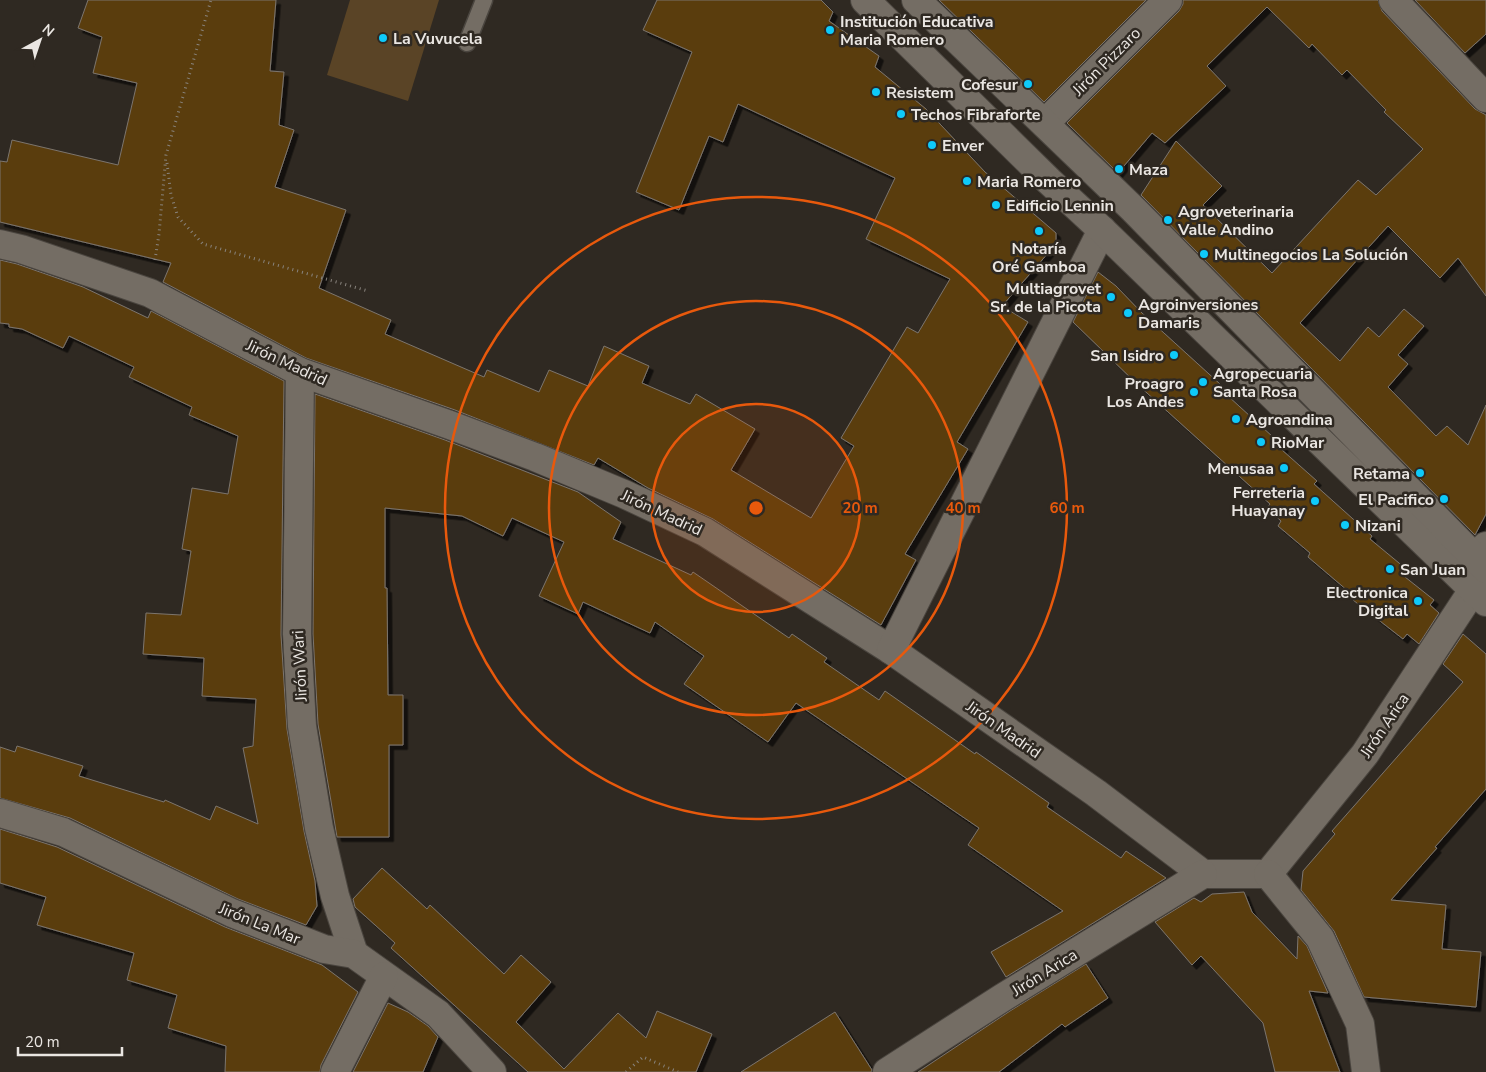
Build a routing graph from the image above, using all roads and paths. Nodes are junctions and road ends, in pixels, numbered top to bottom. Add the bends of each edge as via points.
1 (211, 0) edge
2 (484, 0) edge
3 (865, 0) edge
4 (916, 0) edge
5 (1168, 0) edge
6 (1393, 0) edge
7 (467, 44) dead end
8 (1486, 98) edge
9 (1045, 123) junction
10 (166, 155) junction
11 (1102, 230) junction
12 (0, 244) edge
13 (368, 291) dead end
14 (150, 293) junction
15 (300, 372) junction
16 (1482, 574) edge
17 (891, 650) junction
18 (0, 813) edge
19 (1203, 874) junction
20 (1268, 874) junction
21 (354, 954) junction
22 (384, 976) junction
23 (334, 1072) edge
24 (492, 1072) edge
25 (626, 1072) edge
26 (678, 1072) edge
27 (887, 1072) edge
28 (1366, 1072) edge

1 - 10 path
2 - 7 lane
3 - 11 street
4 - 9 street
5 - 9 street, Jirón Pizzaro
6 - 8 street
9 - 16 street via 1134,210
10 - 13 path via 170,195 178,217 203,244
10 - 14 path via 160,234
11 - 16 street
11 - 17 street
12 - 14 street, Jirón Madrid
14 - 15 street, Jirón Madrid
15 - 17 street, Jirón Madrid via 450,424 624,494 704,532
15 - 21 street, Jirón Wari via 297,634 302,726 318,828
16 - 20 street, Jirón Arica via 1365,754
17 - 19 street, Jirón Madrid via 1096,793
18 - 21 street, Jirón La Mar via 63,832 232,913 324,949
19 - 20 street
19 - 27 street, Jirón Arica
20 - 28 street via 1320,938 1360,1024
21 - 22 street, Jirón La Mar
22 - 23 street
22 - 24 street, Jirón La Mar via 438,1014
25 - 26 path via 643,1056

